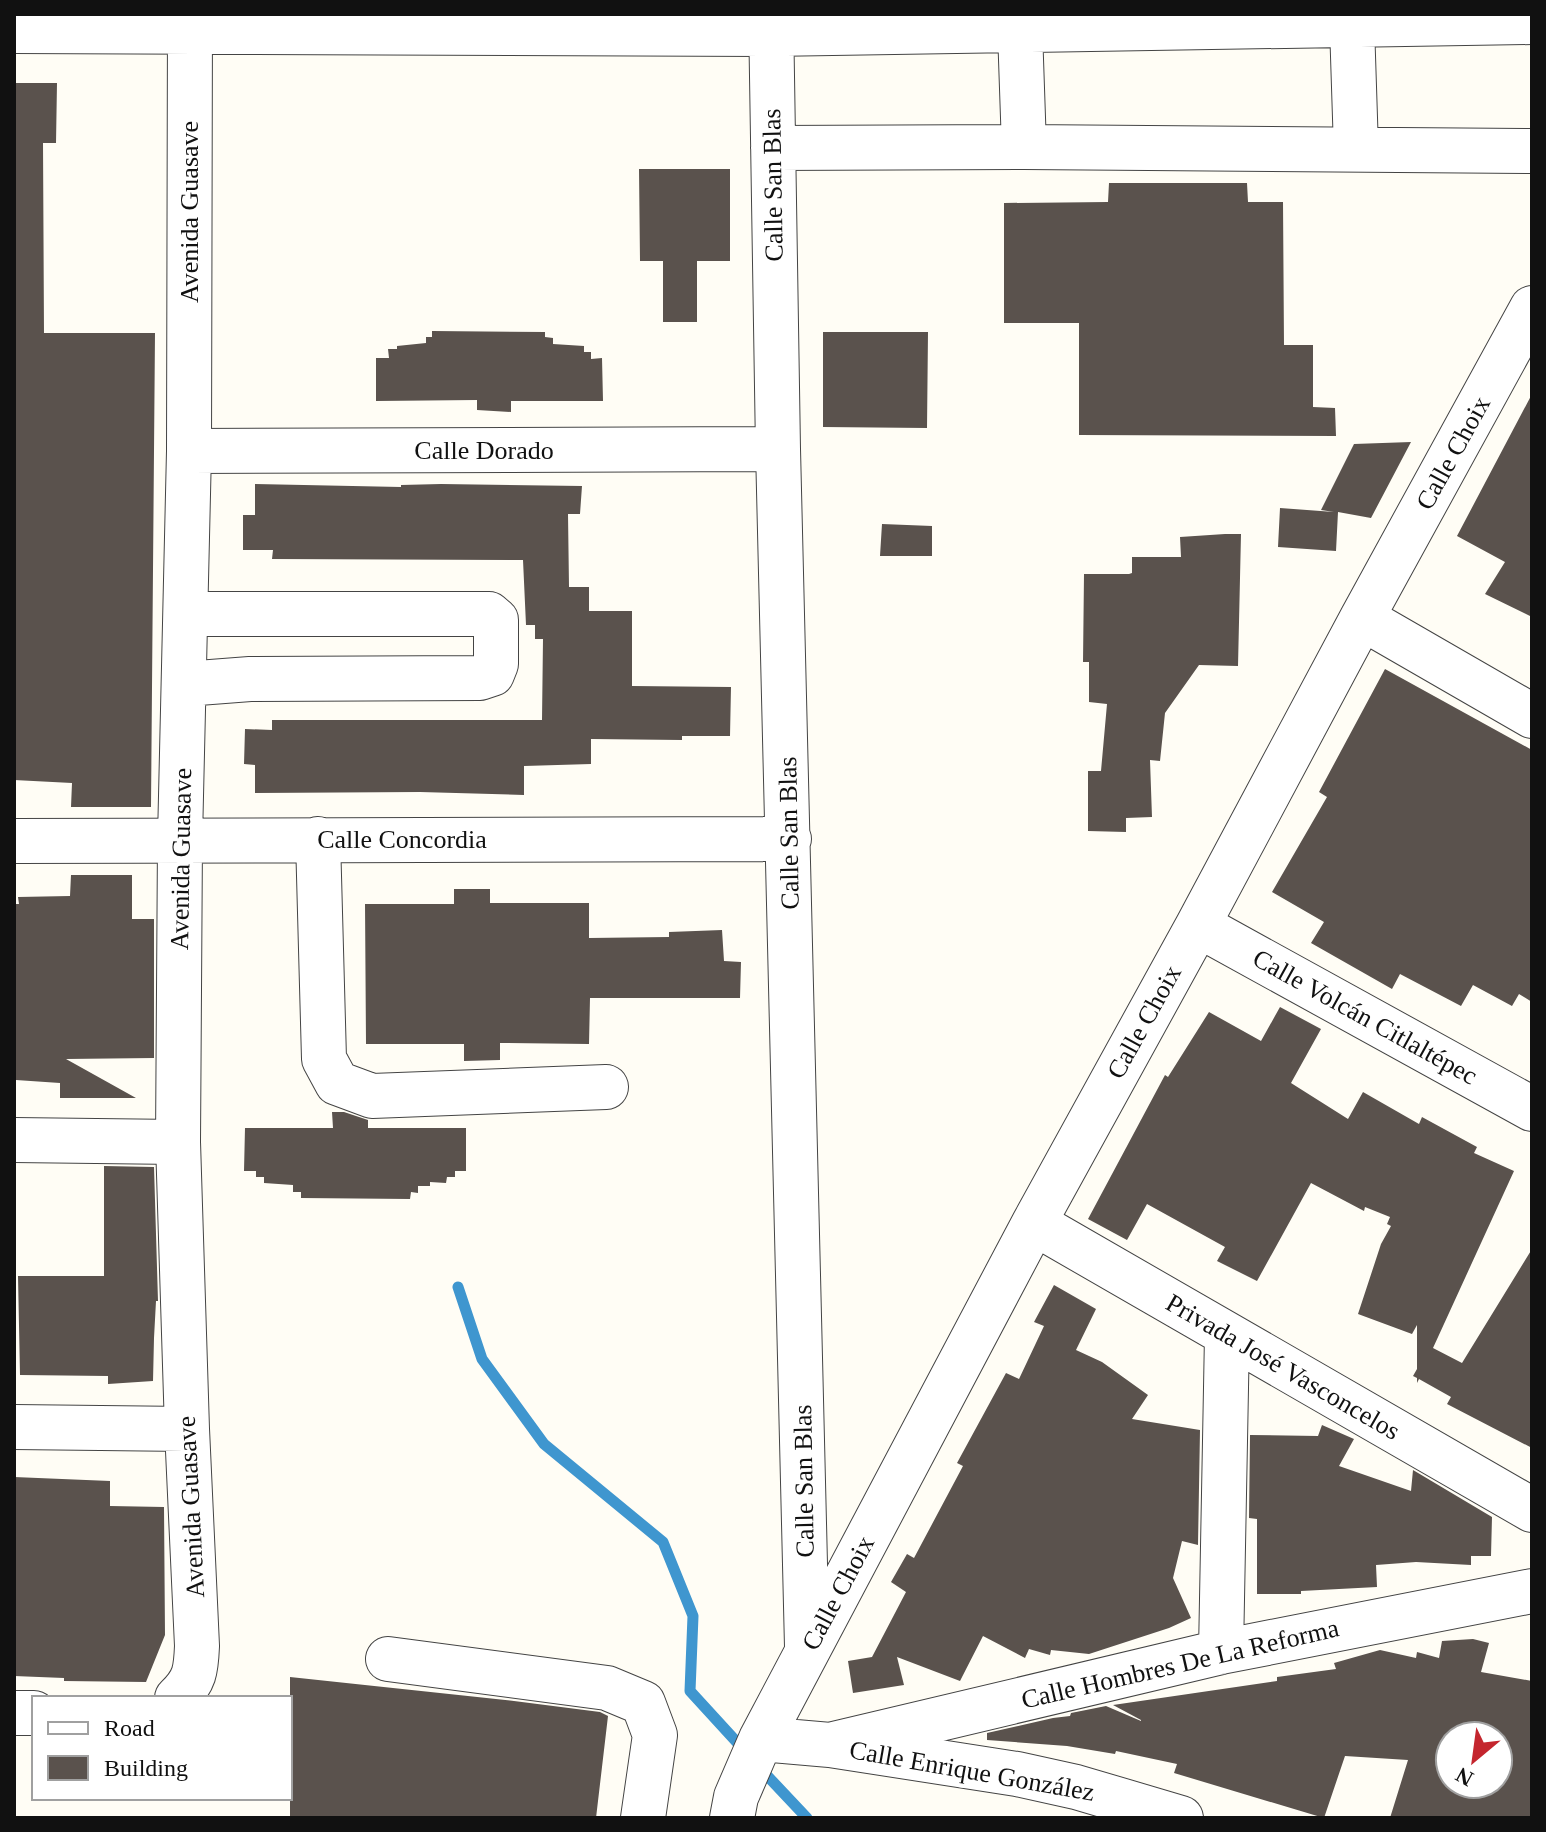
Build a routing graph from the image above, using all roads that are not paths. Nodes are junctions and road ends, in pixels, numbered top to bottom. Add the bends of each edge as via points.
1 (190, 22) edge
2 (1159, 22) edge
3 (1532, 22) edge
4 (771, 24) edge
5 (1352, 25) junction
6 (1020, 30) junction
7 (14, 31) edge
8 (1024, 147) junction
9 (773, 148) junction
10 (1356, 149) junction
11 (1532, 151) edge
12 (1530, 315) edge
13 (778, 449) junction
14 (189, 451) junction
15 (186, 614) junction
16 (1362, 618) junction
17 (185, 684) junction
18 (1532, 716) edge
19 (180, 839) junction
20 (318, 839) junction
21 (789, 839) junction
22 (14, 841) edge
23 (1198, 925) junction
24 (606, 1087) dead end
25 (1532, 1109) edge
26 (14, 1140) edge
27 (178, 1142) junction
28 (1034, 1223) junction
29 (1227, 1335) junction
30 (14, 1427) edge
31 (187, 1429) junction
32 (1532, 1510) edge
33 (1532, 1591) edge
34 (807, 1651) junction
35 (1221, 1652) junction
36 (388, 1659) dead end
37 (179, 1696) edge
38 (761, 1739) junction
39 (830, 1745) junction
40 (643, 1818) edge
41 (732, 1818) edge
42 (1181, 1818) edge

1 - 4 street
1 - 7 street
1 - 14 street, Avenida Guasave
2 - 5 street
2 - 6 street
3 - 5 street
4 - 6 street
4 - 9 street, Calle San Blas
5 - 10 street
6 - 8 street
8 - 9 street
8 - 10 street
9 - 13 street, Calle San Blas
10 - 11 street
12 - 16 street, Calle Choix
13 - 14 street, Calle Dorado
13 - 21 street, Calle San Blas
14 - 15 street, Avenida Guasave
15 - 17 street, Avenida Guasave
15 - 17 street via 489,614 496,620 496,664 492,674 480,678
16 - 18 street
16 - 23 street, Calle Choix
17 - 19 street, Avenida Guasave
19 - 20 street, Calle Concordia
19 - 22 street, Calle Concordia
19 - 27 street, Avenida Guasave
20 - 21 street, Calle Concordia
20 - 24 street via 324,1059 337,1083 372,1096
21 - 34 street, Calle San Blas
23 - 25 street, Calle Volcán Citlaltépec
23 - 28 street, Calle Choix
26 - 27 street
27 - 31 street, Avenida Guasave
28 - 29 street, Privada José Vasconcelos
28 - 34 street, Calle Choix
29 - 32 street, Privada José Vasconcelos
29 - 35 street
30 - 31 street
31 - 37 street, Avenida Guasave via 197,1646 190,1685
33 - 35 street, Calle Hombres De La Reforma
34 - 38 street, Calle Choix
35 - 39 street, Calle Hombres De La Reforma
36 - 40 street via 607,1688 643,1703 655,1735
38 - 39 street, Calle Enrique González
38 - 41 street, Calle Choix
39 - 42 street, Calle Enrique González via 1017,1774

